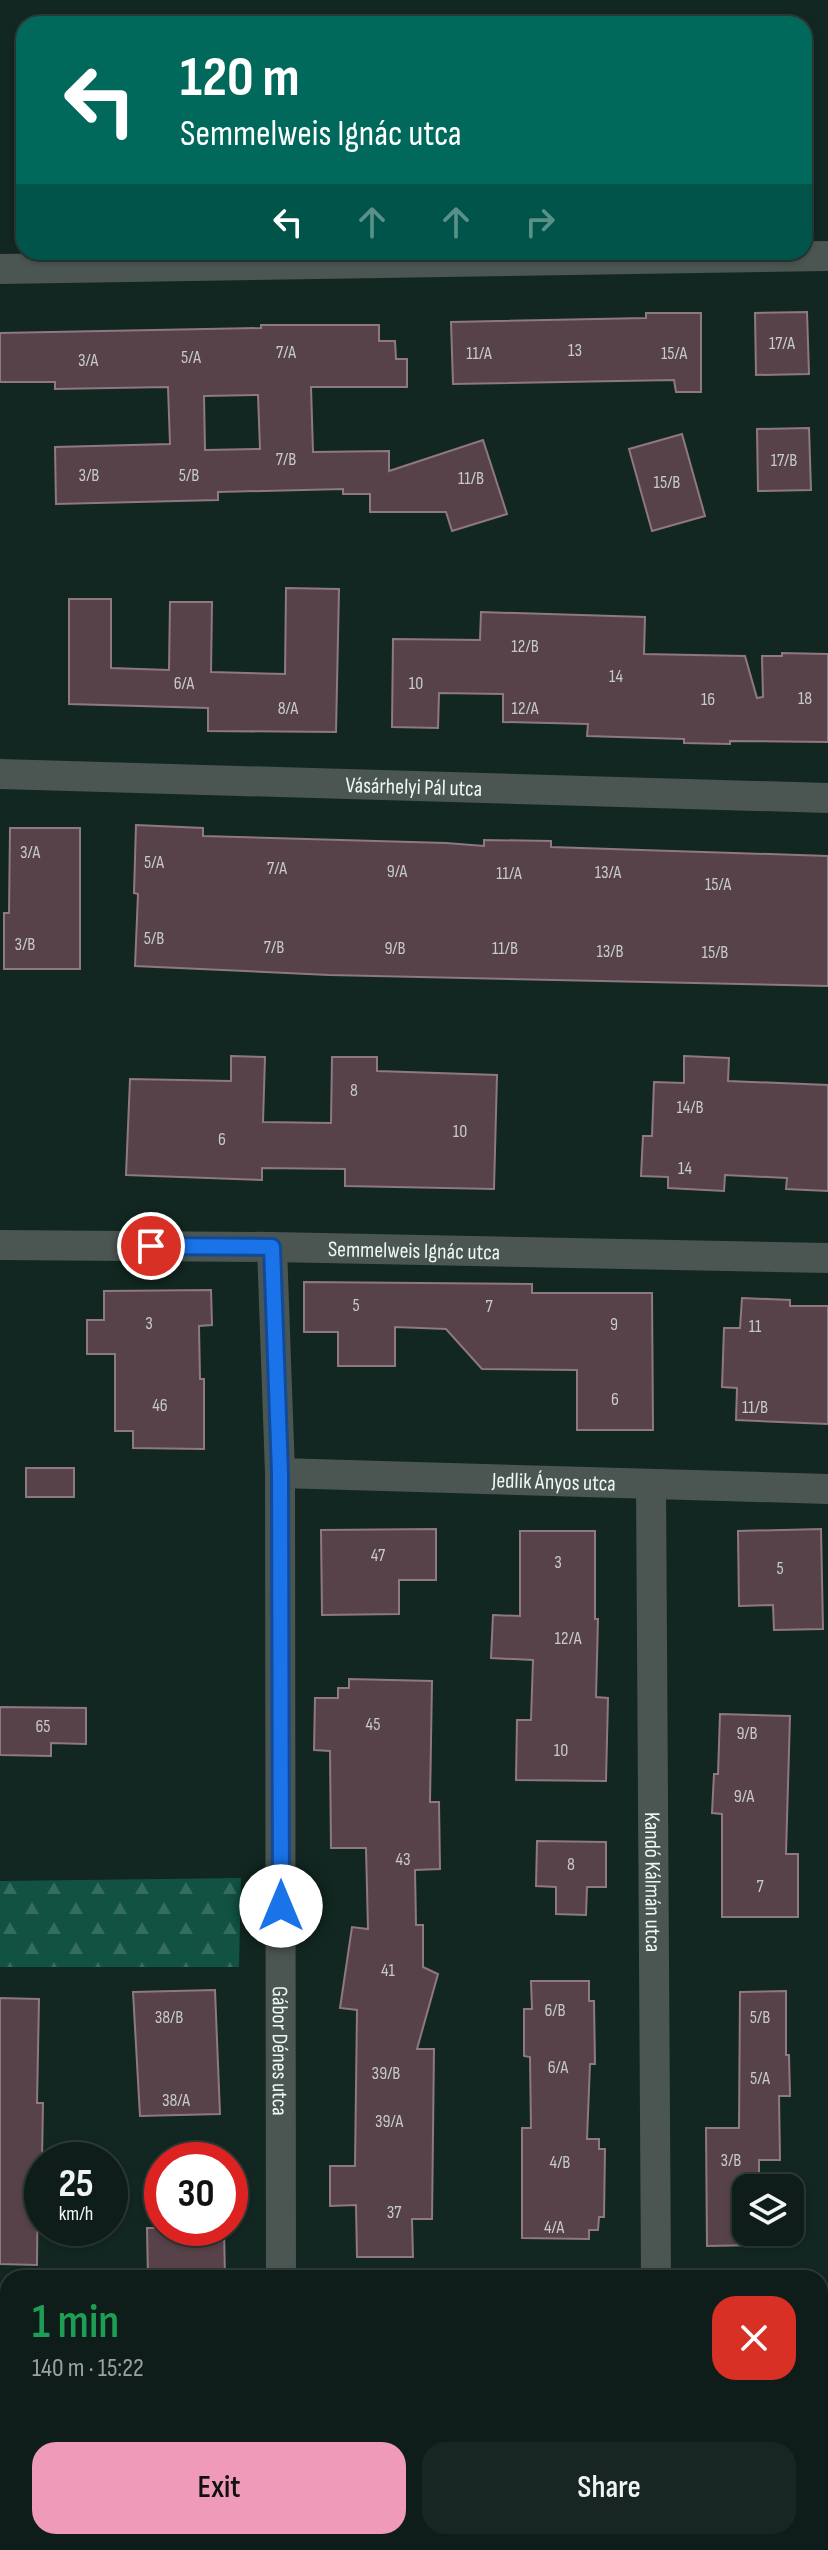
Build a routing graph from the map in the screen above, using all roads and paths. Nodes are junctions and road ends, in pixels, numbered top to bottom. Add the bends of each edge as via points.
1 (573, 260) edge
2 (0, 269) edge
3 (0, 774) edge
4 (828, 798) edge
5 (0, 1245) edge
6 (272, 1247) junction
7 (828, 1258) edge
8 (280, 1473) junction
9 (651, 1484) junction
10 (828, 1489) edge
11 (281, 2270) edge
12 (656, 2270) edge

1 - 2 street
3 - 4 street, Vásárhelyi Pál utca
5 - 6 street, Semmelweis Ignác utca
6 - 7 street, Semmelweis Ignác utca
6 - 8 street, Gábor Dénes utca
8 - 9 street, Jedlik Ányos utca
8 - 11 street, Gábor Dénes utca
9 - 10 street, Jedlik Ányos utca
9 - 12 street, Kandó Kálmán utca

